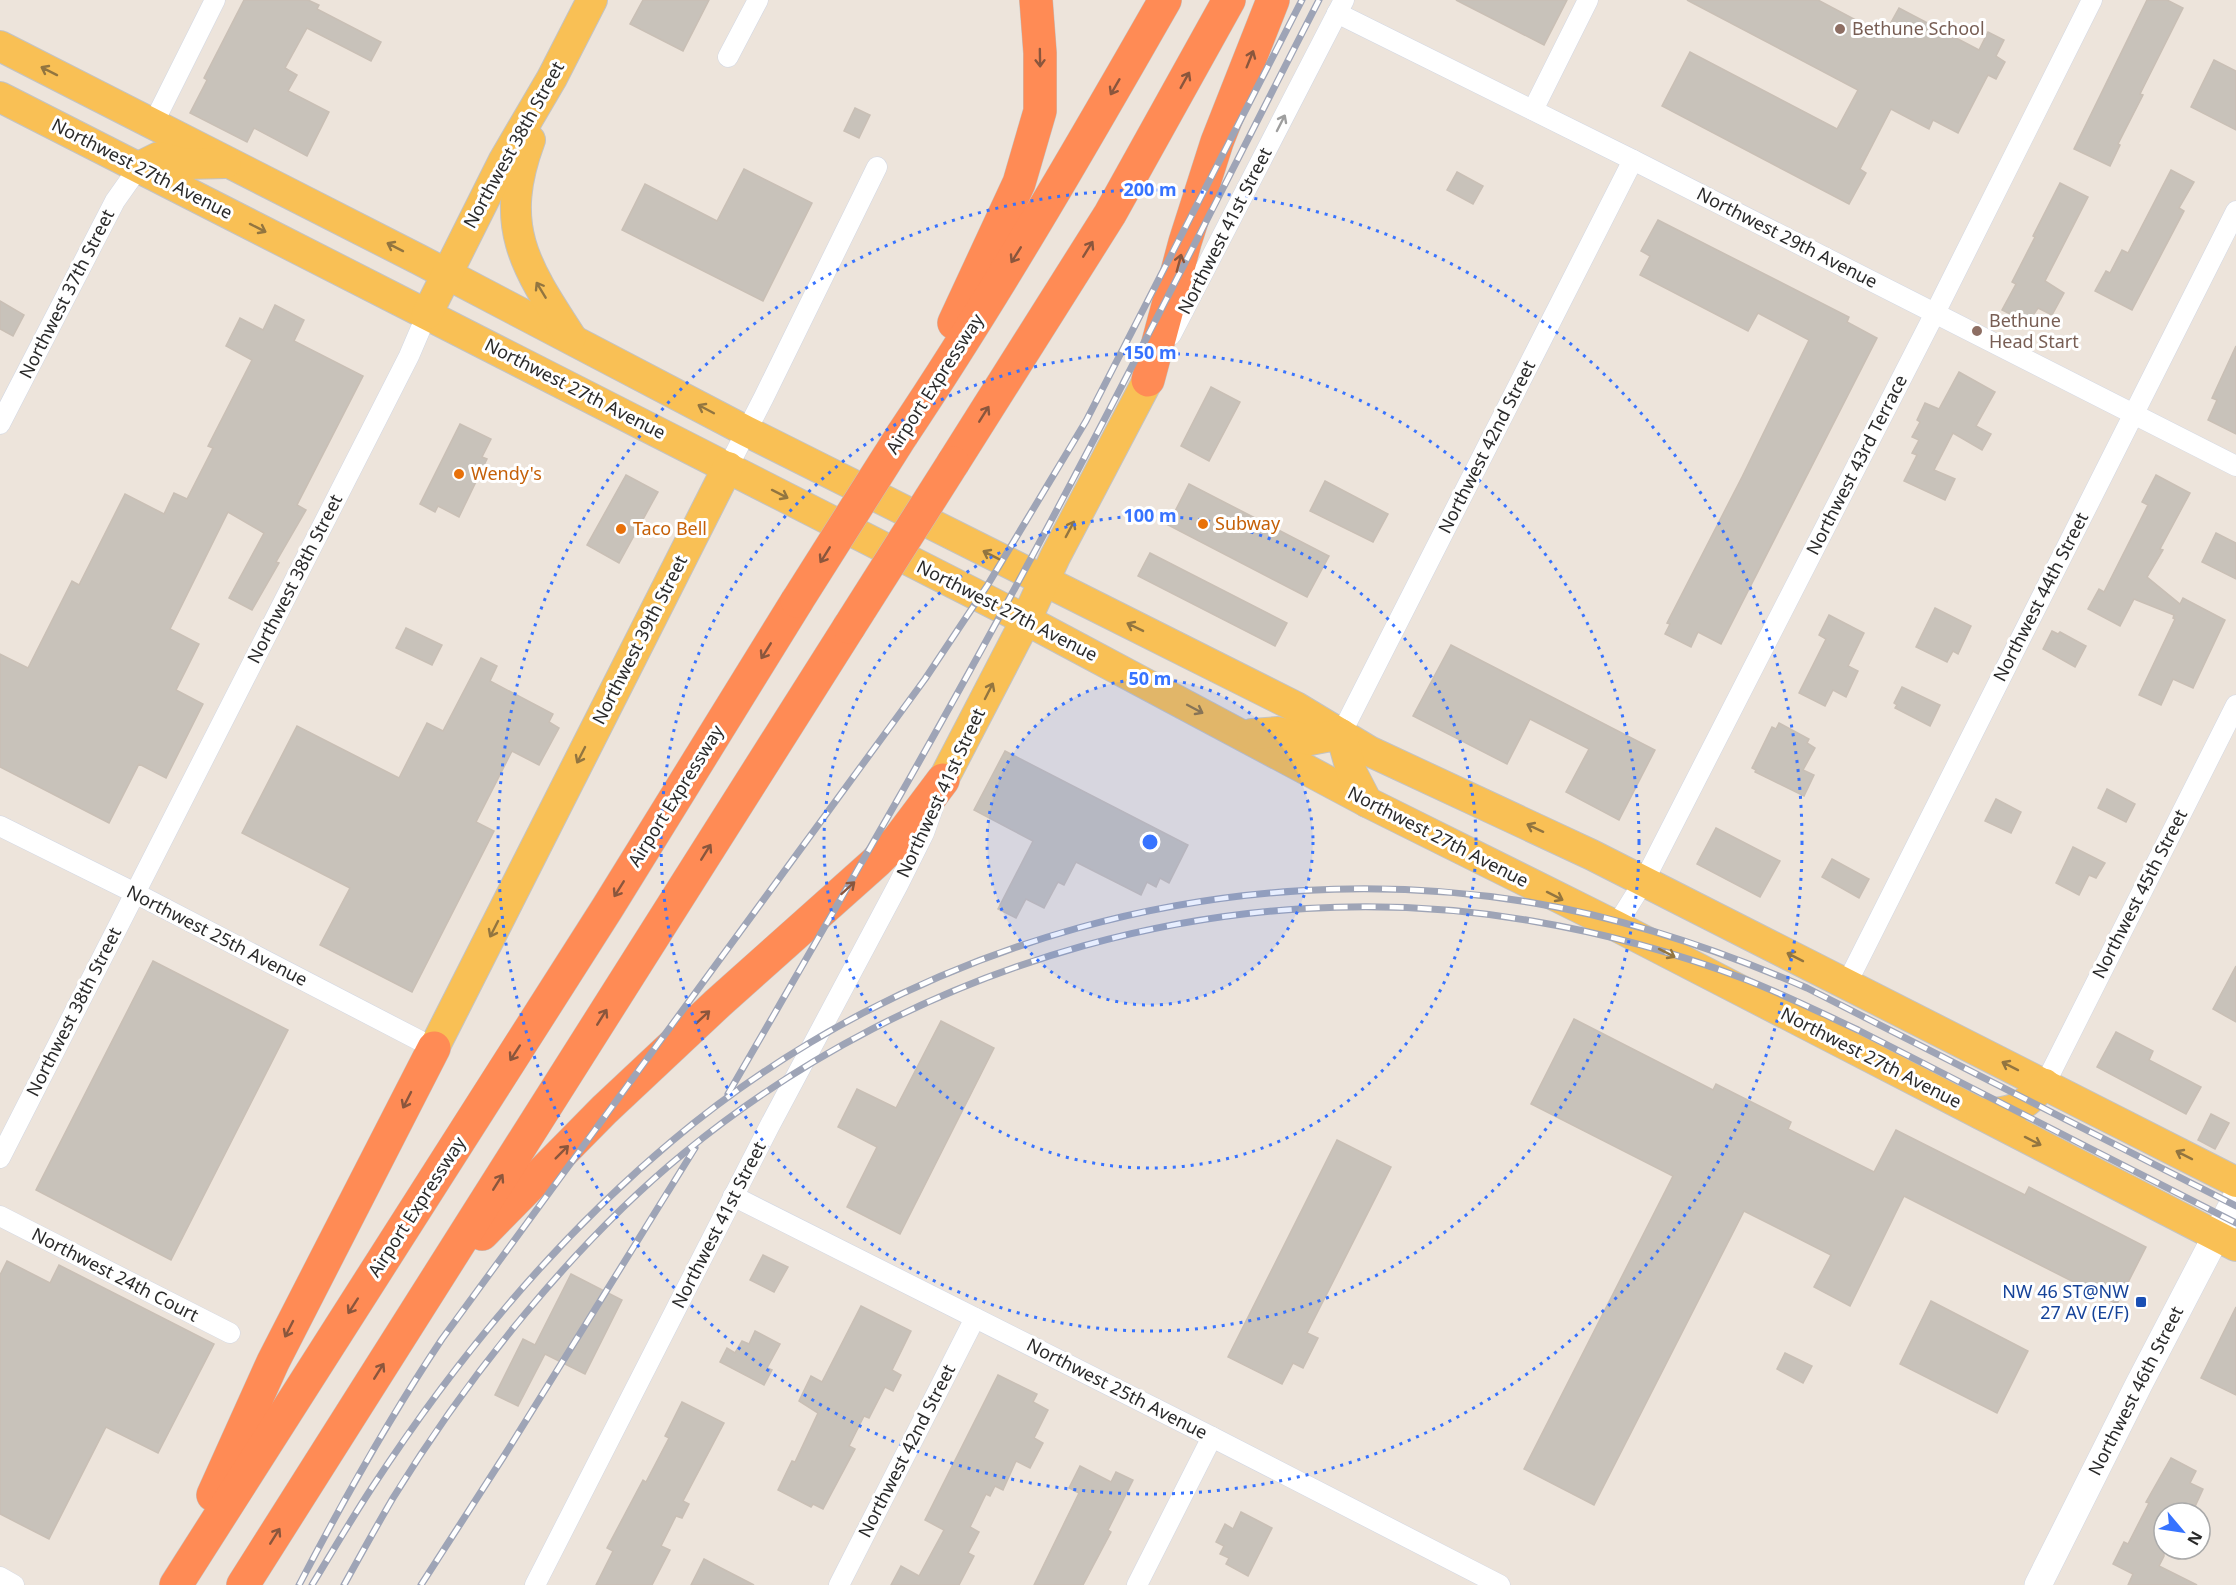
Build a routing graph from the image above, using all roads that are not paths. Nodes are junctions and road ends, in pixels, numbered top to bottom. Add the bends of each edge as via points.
1 (215, 0) edge
2 (592, 0) edge
3 (758, 0) edge
4 (1036, 0) edge
5 (1165, 0) edge
6 (1229, 0) edge
7 (1273, 0) edge
8 (1588, 0) edge
9 (2092, 0) edge
10 (1341, 7) edge
11 (0, 46) edge
12 (728, 57) dead end
13 (552, 78) junction
14 (0, 97) edge
15 (1533, 110) junction
16 (153, 124) junction
17 (1633, 160) junction
18 (229, 163) junction
19 (139, 167) junction
20 (876, 167) dead end
21 (2236, 211) edge
22 (447, 274) junction
23 (427, 314) junction
24 (1935, 314) junction
25 (573, 339) junction
26 (1148, 380) junction
27 (2133, 413) junction
28 (0, 424) edge
29 (746, 430) junction
30 (902, 435) junction
31 (2236, 466) edge
32 (728, 467) junction
33 (1044, 581) junction
34 (1026, 620) junction
35 (2236, 705) edge
36 (1243, 734) junction
37 (1341, 734) junction
38 (943, 780) junction
39 (1367, 802) junction
40 (0, 826) edge
41 (1644, 881) junction
42 (135, 893) junction
43 (1616, 926) junction
44 (1847, 983) junction
45 (434, 1048) junction
46 (2044, 1084) junction
47 (1981, 1114) junction
48 (0, 1158) edge
49 (2236, 1182) edge
50 (733, 1196) junction
51 (2236, 1198) edge
52 (0, 1216) edge
53 (2227, 1241) edge
54 (434, 1285) junction
55 (975, 1318) junction
56 (230, 1334) dead end
57 (1212, 1437) junction
58 (0, 1577) edge
59 (1474, 1579) edge
60 (15, 1585) edge
61 (174, 1585) edge
62 (243, 1585) edge
63 (535, 1585) edge
64 (839, 1585) edge
65 (1137, 1585) edge
66 (1500, 1585) edge
67 (2038, 1585) edge

1 - 16 street
2 - 13 main road, Northwest 38th Street
3 - 12 street
4 -> 30 highway via 1040,111 1019,183
5 -> 30 highway, Airport Expressway via 1056,190
54 -> 6 highway, bridge via 1110,214
26 -> 7 highway via 1217,142
8 - 15 street
9 - 24 street, Northwest 43rd Terrace
10 - 15 street, Northwest 29th Avenue
26 -> 10 street, Northwest 41st Street
16 -> 11 main road
13 - 22 main road, Northwest 38th Street via 504,160
25 -> 13 main road via 543,294 517,234 515,199 522,162
14 - 19 main road, Northwest 27th Avenue
15 - 17 street, Northwest 29th Avenue
16 - 18 main road
17 - 24 street, Northwest 29th Avenue
17 - 37 street, Northwest 42nd Street
18 - 19 main road via 186,164 159,158
22 -> 18 main road
19 -> 23 main road, Northwest 27th Avenue
19 - 28 street, Northwest 37th Street via 115,201
20 - 29 street, Northwest 39th Street
21 - 27 street, Northwest 44th Street
22 - 23 main road, Northwest 38th Street
22 - 25 main road
23 - 32 main road, Northwest 27th Avenue
23 - 42 street, Northwest 38th Street
24 - 27 street, Northwest 29th Avenue
24 - 41 street, Northwest 43rd Terrace
29 -> 25 main road
33 -> 26 main road, Northwest 41st Street
27 - 31 street, Northwest 29th Avenue
27 - 44 street, Northwest 44th Street
29 - 32 street, Northwest 39th Street
33 -> 29 main road
30 -> 61 highway, Airport Expressway, bridge via 608,907
32 -> 34 main road, Northwest 27th Avenue
32 -> 45 main road, Northwest 39th Street
33 - 34 main road, Northwest 41st Street
37 -> 33 main road via 1296,707
34 -> 36 main road, Northwest 27th Avenue
38 -> 34 main road, Northwest 41st Street
35 - 46 street, Northwest 45th Street
36 - 37 main road via 1278,732 1310,740
36 - 39 main road, Northwest 27th Avenue
37 - 39 main road via 1352,773
41 -> 37 main road via 1369,751
38 - 50 street, Northwest 41st Street via 924,833 898,885
54 -> 38 highway via 604,1110 876,862 898,840
39 -> 43 main road, Northwest 27th Avenue
40 - 42 street, Northwest 25th Avenue
41 - 43 street, Northwest 43rd Terrace
44 -> 41 main road
42 - 45 street, Northwest 25th Avenue
42 - 48 street, Northwest 38th Street
43 -> 47 main road, Northwest 27th Avenue
46 -> 44 main road
45 -> 61 highway via 273,1362
46 - 47 main road via 2028,1101 2009,1112
49 -> 46 main road
47 -> 53 main road, Northwest 27th Avenue
50 - 55 street, Northwest 25th Avenue
50 - 63 street, Northwest 41st Street
51 - 53 street, Northwest 46th Street
52 - 56 street, Northwest 24th Court
53 - 67 street, Northwest 46th Street via 2139,1384
62 -> 54 highway
55 - 57 street, Northwest 25th Avenue
55 - 64 street, Northwest 42nd Street
57 - 59 street, Northwest 25th Avenue
57 - 65 street
58 - 60 street
59 - 66 street, Northwest 25th Avenue

